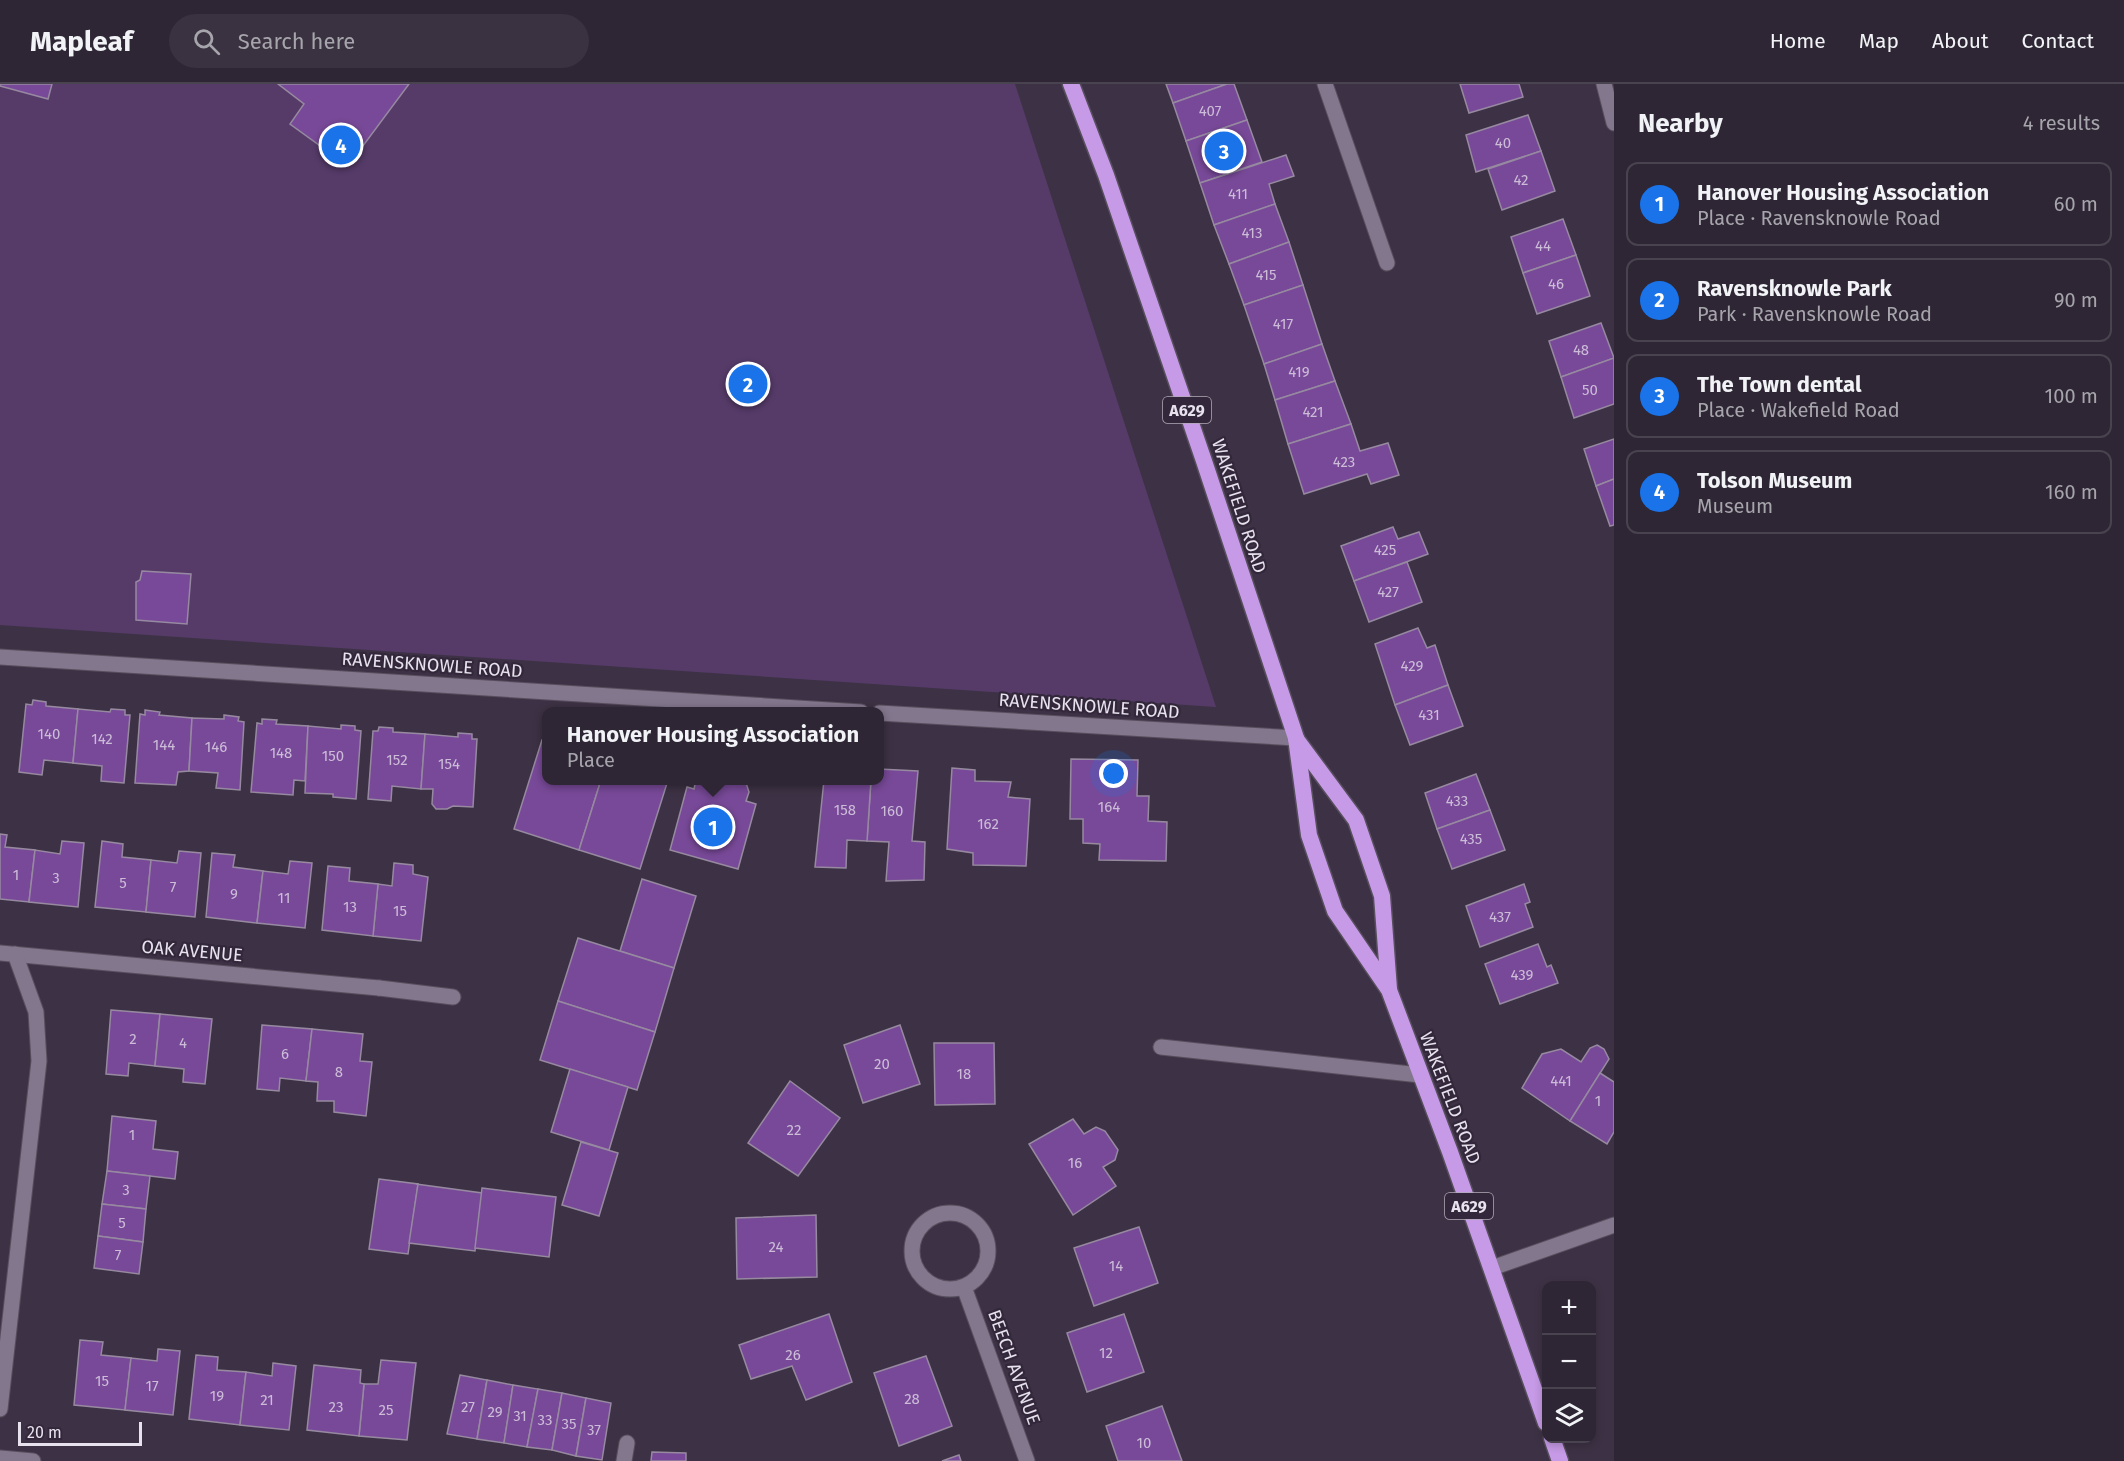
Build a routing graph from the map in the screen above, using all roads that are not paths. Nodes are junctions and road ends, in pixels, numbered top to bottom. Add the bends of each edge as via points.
1 (1071, 84) edge
2 (1324, 84) edge
3 (1604, 84) edge
4 (1614, 123) edge
5 (1387, 263) dead end
6 (0, 657) edge
7 (797, 707) edge
8 (884, 713) edge
9 (1296, 738) junction
10 (8, 954) edge
11 (1389, 990) junction
12 (453, 997) dead end
13 (1161, 1047) dead end
14 (1420, 1075) junction
15 (1614, 1225) edge
16 (1492, 1268) junction
17 (964, 1287) junction
18 (0, 1409) edge
19 (1542, 1412) edge
20 (627, 1443) dead end
21 (1554, 1443) edge
22 (0, 1458) edge
23 (33, 1461) edge
24 (624, 1461) edge
25 (1028, 1461) edge
26 (1560, 1461) edge

1 - 9 highway, WAKEFIELD ROAD / A629 via 1110,186
2 - 5 street
3 - 4 street
6 - 7 street, RAVENSKNOWLE ROAD
8 - 9 street, RAVENSKNOWLE ROAD
9 - 11 highway, WAKEFIELD ROAD / A629 via 1309,835 1335,911
9 - 11 highway, WAKEFIELD ROAD / A629 via 1359,828 1382,896
10 - 12 street, OAK AVENUE
10 - 18 street via 36,1011 39,1060
11 - 14 highway, WAKEFIELD ROAD / A629
13 - 14 street
14 - 16 highway, WAKEFIELD ROAD / A629
15 - 16 street
16 - 19 highway, WAKEFIELD ROAD / A629
17 - 17 street via 952,1289 929,1283 915,1264 912,1252 918,1230 938,1214 964,1214 980,1227 988,1244 983,1270
17 - 25 street, BEECH AVENUE
20 - 24 street
21 - 26 highway
22 - 23 street

